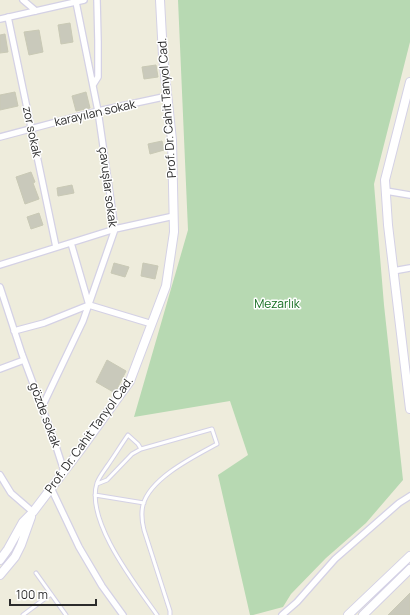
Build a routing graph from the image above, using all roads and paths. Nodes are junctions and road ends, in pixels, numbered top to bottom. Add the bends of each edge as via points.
1 (23, 0) edge
2 (84, 0) edge
3 (97, 0) edge
4 (160, 0) edge
5 (76, 2) junction
6 (36, 11) junction
7 (8, 17) junction
8 (0, 19) edge
9 (410, 82) edge
10 (93, 85) junction
11 (168, 96) junction
12 (408, 99) edge
13 (98, 111) junction
14 (31, 128) junction
15 (0, 137) edge
16 (386, 191) junction
17 (410, 195) edge
18 (174, 216) junction
19 (115, 229) junction
20 (71, 242) junction
21 (56, 247) junction
22 (0, 265) edge
23 (410, 268) edge
24 (393, 271) junction
25 (0, 287) edge
26 (89, 305) junction
27 (152, 324) junction
28 (14, 331) junction
29 (406, 347) edge
30 (24, 360) junction
31 (0, 370) edge
32 (42, 407) junction
33 (410, 410) edge
34 (141, 449) junction
35 (64, 471) junction
36 (0, 475) edge
37 (96, 484) junction
38 (51, 488) junction
39 (95, 495) junction
40 (410, 496) edge
41 (144, 503) junction
42 (33, 512) junction
43 (410, 556) edge
44 (0, 560) edge
45 (410, 569) edge
46 (36, 573) dead end
47 (0, 575) edge
48 (51, 594) junction
49 (23, 615) edge
50 (66, 615) edge
51 (124, 615) edge
52 (157, 615) edge
53 (170, 615) edge
54 (282, 615) edge
55 (348, 615) edge
56 (362, 615) edge

1 - 6 street
2 - 5 street
3 - 10 street via 98,76
4 - 11 street, Prof. Dr. Cahit Tanyol Cad.
5 - 6 street
5 - 10 street, çavuşlar sokak
6 - 7 street
7 - 8 street
7 - 14 street, zor sokak
9 - 12 street
10 - 13 street, çavuşlar sokak
11 - 13 street, karayılan sokak
11 - 18 street, Prof. Dr. Cahit Tanyol Cad.
12 - 16 street via 386,180
13 - 14 street, karayılan sokak
13 - 19 street, çavuşlar sokak
14 - 15 street, karayılan sokak
14 - 21 street, zor sokak
16 - 17 street
16 - 24 street
18 - 19 street
18 - 27 street, Prof. Dr. Cahit Tanyol Cad. via 166,286
19 - 20 street
19 - 26 street, çavuşlar sokak
20 - 21 street
20 - 26 street
21 - 22 street
23 - 24 street
24 - 29 street
25 - 28 street, gözde sokak
26 - 27 street
26 - 28 street via 44,323
26 - 32 street, çavuşlar sokak via 84,321
27 - 35 street, Prof. Dr. Cahit Tanyol Cad. via 130,381
28 - 30 street, gözde sokak
29 - 33 street
30 - 31 street
30 - 32 street, gözde sokak
32 - 35 street, gözde sokak
34 - 37 lane via 132,454 107,480
34 - 37 lane via 128,435
34 - 41 lane via 212,429 217,444 162,479
35 - 38 street, Prof. Dr. Cahit Tanyol Cad.
36 - 42 street via 11,494
37 - 39 lane
38 - 42 street, Prof. Dr. Cahit Tanyol Cad.
38 - 51 street via 79,547 102,586
39 - 41 lane
39 - 52 lane via 96,511 104,531 119,560
40 - 54 street via 335,559
41 - 53 lane via 144,530
42 - 44 street via 23,522
42 - 47 street via 15,557
43 - 55 street
45 - 56 street
46 - 48 lane
48 - 49 lane
48 - 50 lane

